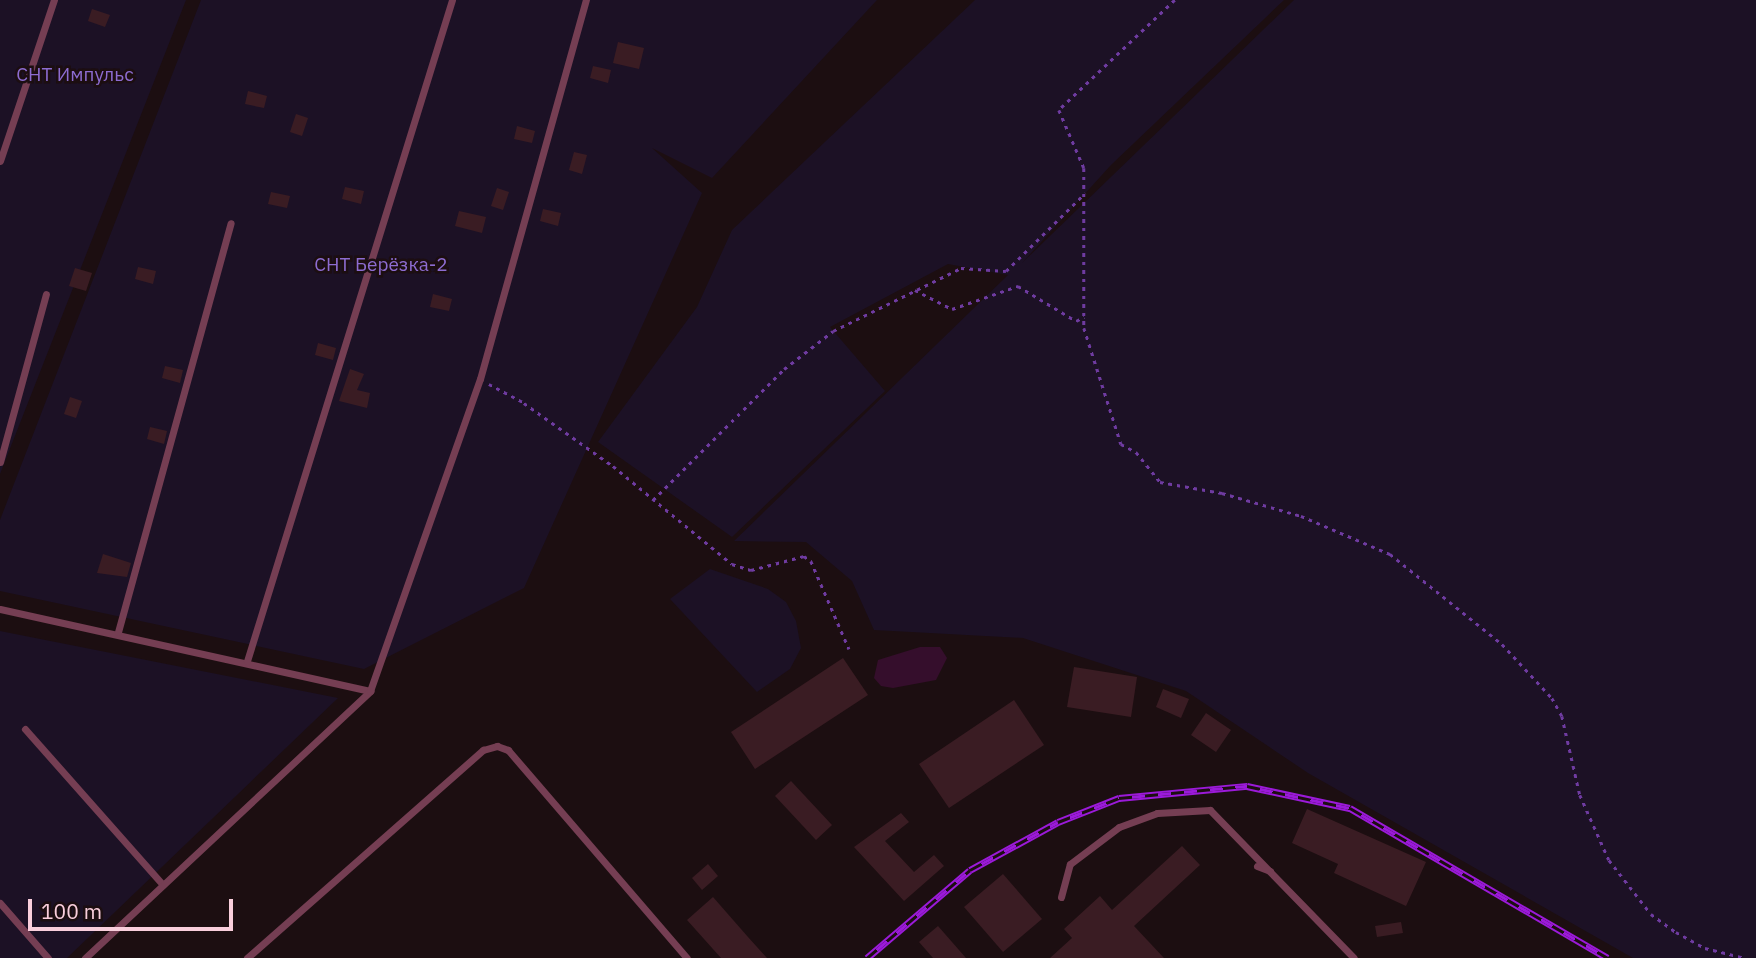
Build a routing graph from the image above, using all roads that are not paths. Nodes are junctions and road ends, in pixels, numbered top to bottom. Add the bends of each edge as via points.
1 (54, 0) edge
2 (452, 0) edge
3 (586, 0) edge
4 (0, 161) edge
5 (231, 223) dead end
6 (46, 294) dead end
7 (0, 462) edge
8 (0, 609) edge
9 (118, 632) junction
10 (247, 661) junction
11 (370, 691) junction
12 (26, 729) dead end
13 (1257, 866) dead end
14 (1271, 871) junction
15 (163, 885) junction
16 (1061, 897) dead end
17 (0, 903) edge
18 (48, 958) edge
19 (85, 958) edge
20 (247, 958) edge
21 (687, 958) edge
22 (1354, 958) edge

1 - 4 lane
2 - 10 lane
3 - 11 lane via 480,379
5 - 9 lane
6 - 7 lane
8 - 9 lane
9 - 10 lane
10 - 11 lane
11 - 15 lane
12 - 15 lane
13 - 14 lane
14 - 16 lane via 1210,810 1157,813 1119,827 1090,846 1070,864
14 - 22 lane
15 - 19 lane
17 - 18 lane
20 - 21 lane via 483,750 497,746 508,750

